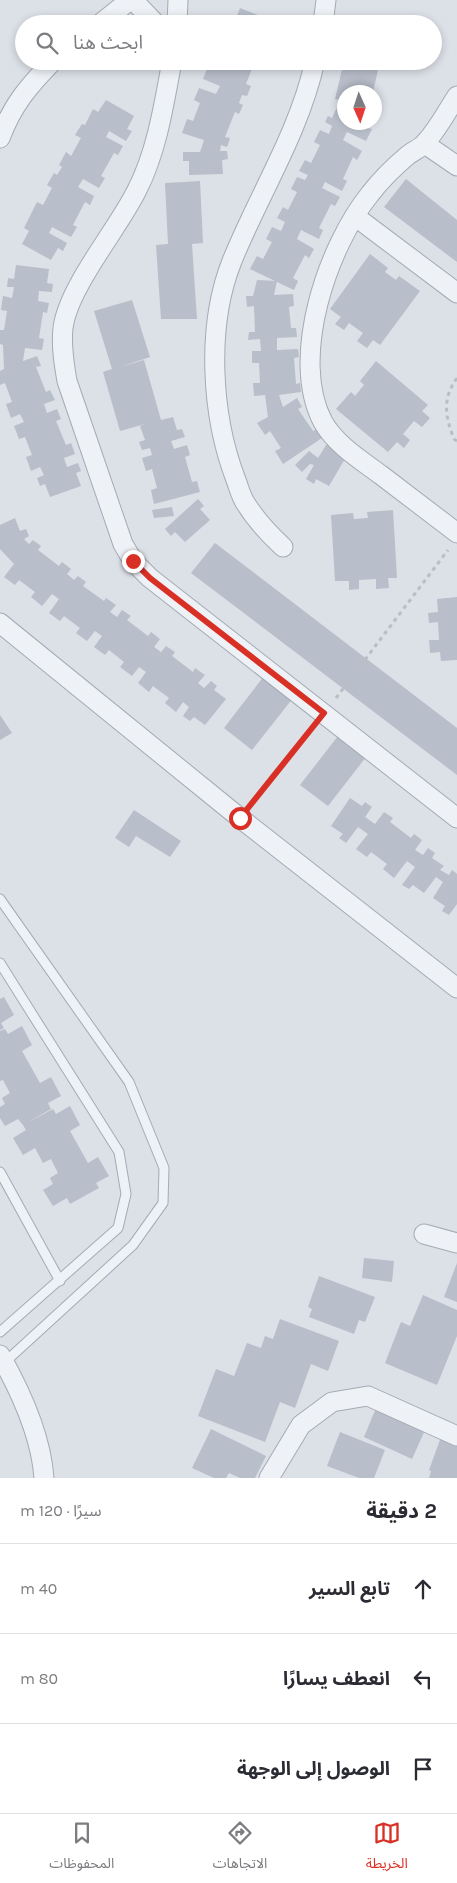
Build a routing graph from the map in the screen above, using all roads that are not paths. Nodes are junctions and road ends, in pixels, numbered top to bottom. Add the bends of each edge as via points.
1 (132, 0) edge
2 (178, 0) edge
3 (326, 0) edge
4 (112, 15) edge
5 (147, 15) edge
6 (177, 15) edge
7 (324, 15) edge
8 (45, 70) edge
9 (170, 70) edge
10 (311, 70) edge
11 (457, 96) edge
12 (0, 138) edge
13 (425, 144) junction
14 (457, 166) edge
15 (356, 217) junction
16 (457, 293) edge
17 (454, 539) edge
18 (283, 547) dead end
19 (0, 623) edge
20 (457, 818) edge
21 (0, 899) edge
22 (0, 963) edge
23 (457, 988) edge
24 (0, 1172) edge
25 (424, 1234) dead end
26 (457, 1243) edge
27 (60, 1281) junction
28 (0, 1332) edge
29 (2, 1359) edge
30 (457, 1436) edge
31 (44, 1478) edge
32 (269, 1478) edge

1 - 4 street
1 - 5 street
2 - 6 street
3 - 7 street
8 - 12 street via 10,113
9 - 20 street via 148,164 137,190 72,298 63,327 62,355 67,381 123,544 133,561 150,578
10 - 18 street via 300,110 232,261 220,300 215,341 218,418 229,462 244,503
11 - 13 street
13 - 14 street
13 - 15 street via 407,156 375,188
15 - 16 street
15 - 17 street via 334,257 315,311 310,356 315,396 323,422 346,449
19 - 23 street via 240,818
21 - 29 lane via 129,1082 164,1168 163,1203 133,1245
22 - 27 lane via 119,1152 126,1194 118,1228
24 - 27 lane
25 - 26 street
27 - 28 lane
29 - 31 street via 30,1419
30 - 32 street via 368,1396 332,1402 301,1425

